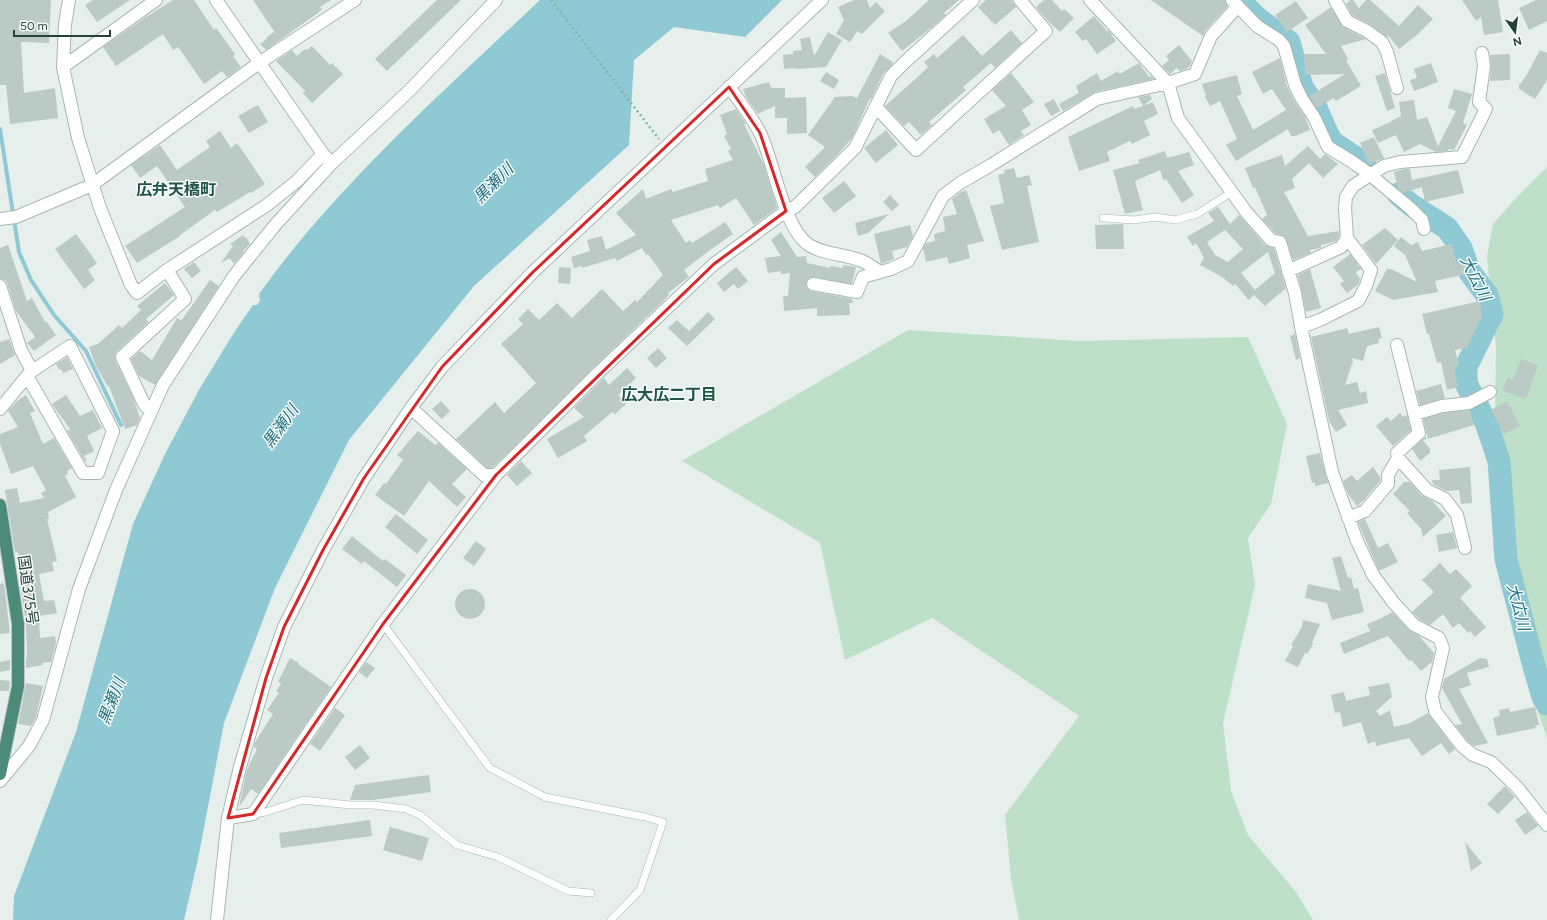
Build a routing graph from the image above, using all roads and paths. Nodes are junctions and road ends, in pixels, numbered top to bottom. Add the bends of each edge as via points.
1 (69, 0) edge
2 (156, 0) edge
3 (216, 0) edge
4 (496, 0) edge
5 (551, 0) edge
6 (822, 0) edge
7 (973, 0) edge
8 (1020, 0) edge
9 (1090, 0) edge
10 (1335, 0) edge
11 (349, 2) edge
12 (1234, 2) edge
13 (1482, 53) dead end
14 (259, 63) junction
15 (63, 67) junction
16 (1168, 83) junction
17 (729, 87) junction
18 (1397, 88) dead end
19 (876, 107) junction
20 (660, 140) dead end
21 (327, 158) junction
22 (1371, 175) junction
23 (92, 185) junction
24 (1232, 192) junction
25 (786, 211) junction
26 (1103, 218) dead end
27 (0, 219) edge
28 (1424, 229) dead end
29 (1347, 238) junction
30 (168, 270) junction
31 (1288, 271) junction
32 (880, 272) junction
33 (813, 284) dead end
34 (0, 286) edge
35 (1301, 327) junction
36 (1397, 344) dead end
37 (30, 374) junction
38 (1490, 392) dead end
39 (411, 408) junction
40 (0, 409) edge
41 (151, 412) junction
42 (1416, 414) junction
43 (1398, 458) junction
44 (496, 475) junction
45 (0, 505) edge
46 (1348, 518) junction
47 (1465, 548) dead end
48 (383, 624) junction
49 (0, 774) edge
50 (0, 781) edge
51 (253, 814) junction
52 (228, 818) junction
53 (1547, 825) edge
54 (591, 893) dead end
55 (217, 920) edge
56 (612, 920) edge

1 - 15 street
2 - 15 street
3 - 14 street
4 - 21 street via 409,91
5 - 20 path
6 - 17 street
7 - 19 street via 892,76
8 - 19 street via 1046,31 916,150
9 - 16 street
10 - 18 street via 1347,21 1382,42
11 - 14 street
12 - 16 street via 1212,36 1195,74
12 - 22 street via 1257,26 1284,46 1295,85 1328,147
13 - 22 street via 1484,66 1479,102 1486,109 1462,157 1400,162 1384,166
14 - 21 street
14 - 23 street
15 - 23 street via 78,138
16 - 24 street via 1178,118
16 - 32 street via 1096,99 960,183 943,196 908,261
17 - 25 street via 760,133
17 - 39 street via 526,279 442,367
19 - 25 street via 855,148 795,207
21 - 30 street via 267,205
21 - 41 street via 234,276 164,385
22 - 28 street via 1422,220
22 - 29 street via 1353,186 1346,197
23 - 27 street via 16,217
23 - 30 street via 131,285 137,293
24 - 26 lane via 1197,214 1175,220 1155,217 1134,220
24 - 31 street via 1271,240 1280,242
25 - 32 street via 796,231 809,245 827,253 861,260
25 - 44 street via 714,264 597,374
29 - 31 street via 1341,247
29 - 35 street via 1371,270 1358,301
30 - 41 street via 186,299 122,357 144,404
31 - 35 street
32 - 33 street via 863,277 857,292
34 - 37 street
35 - 46 street via 1332,472
36 - 42 street
37 - 37 street via 70,346 113,431 98,473 83,473
37 - 40 street
38 - 42 street via 1469,404 1442,406
39 - 44 street via 484,475
39 - 52 street via 364,478 326,544 284,627 252,722
41 - 50 street via 116,490 79,589 43,720 29,746
42 - 43 street via 1419,433 1397,453
43 - 46 street via 1388,476 1388,484 1365,511
43 - 47 street via 1427,490 1445,499 1457,515
44 - 48 street
45 - 49 highway, 国道375号 via 18,624 18,686
46 - 53 street via 1373,575 1393,602 1414,625 1439,638 1443,648 1432,698 1435,711 1462,746 1473,755 1491,762 1517,787
48 - 51 street
48 - 56 lane via 490,768 545,797 664,822 640,890
51 - 52 street
51 - 54 lane via 303,800 406,809 420,815 457,845 498,857 568,892
52 - 55 street

